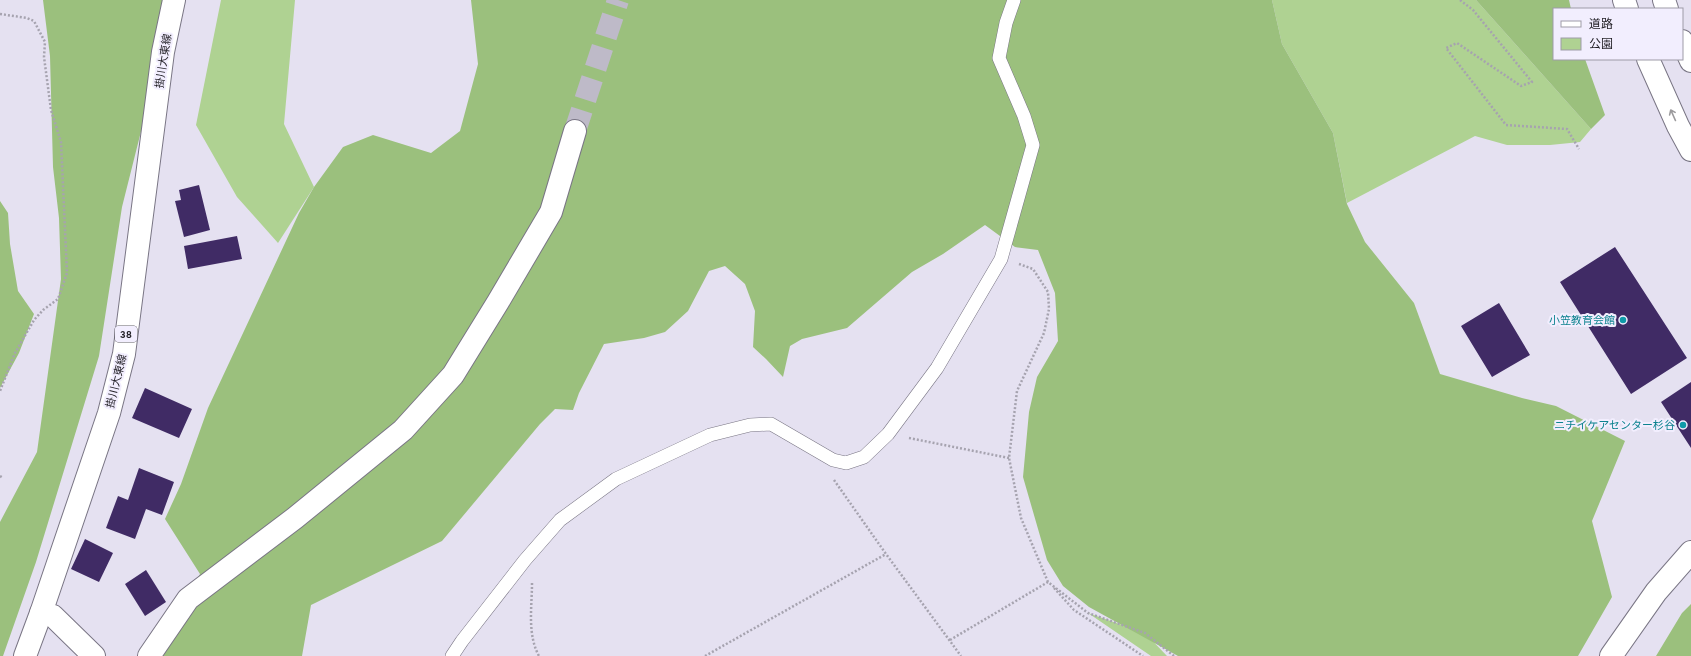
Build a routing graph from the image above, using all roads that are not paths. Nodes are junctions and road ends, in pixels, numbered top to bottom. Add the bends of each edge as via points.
1 (174, 0) edge
2 (1014, 0) edge
3 (1683, 43) edge
4 (1648, 60) edge
5 (1691, 60) edge
6 (575, 131) tunnel mouth
7 (1691, 150) edge
8 (1691, 552) edge
9 (42, 613) junction
10 (25, 656) edge
11 (94, 656) edge
12 (149, 656) edge
13 (452, 656) edge
14 (1610, 656) edge

1 - 9 street, 掛川大東線 / 38 via 163,52 124,354 109,413
2 - 13 lane via 999,58 1024,116 1033,145 1001,259 937,368 888,434 864,457 846,463 833,460 771,424 750,425 710,436 616,479 560,520 525,560
3 - 5 street
7 -> 4 street
6 - 12 street via 551,212 453,375 404,430 295,518 188,599
8 - 14 street via 1656,592
9 - 10 street, 掛川大東線 / 38
9 - 11 street via 53,616

